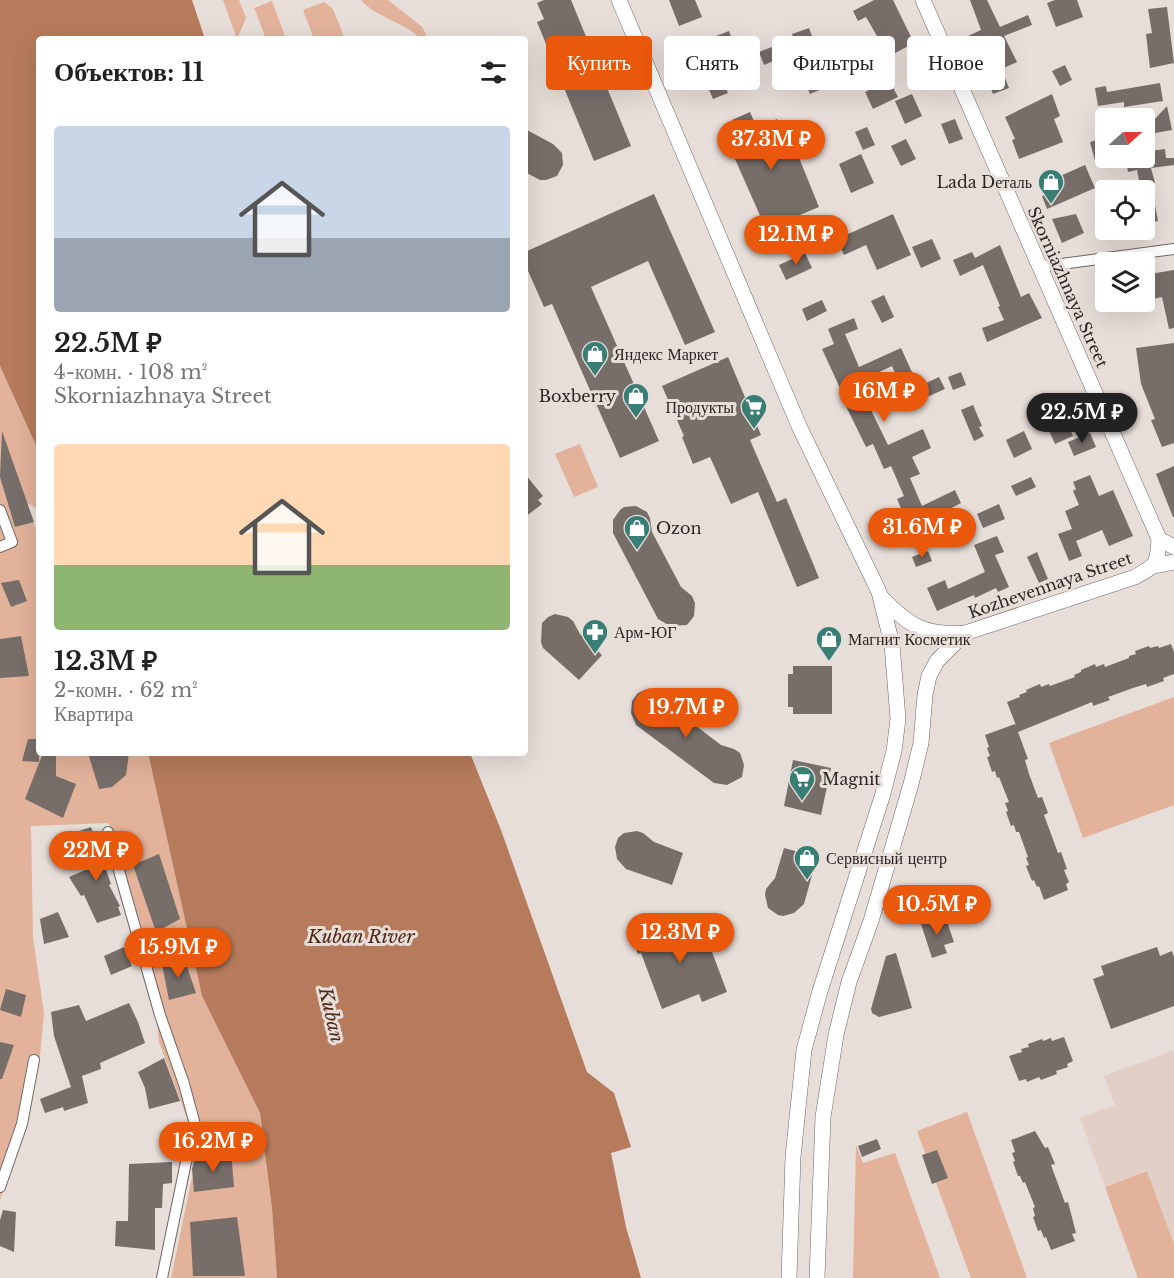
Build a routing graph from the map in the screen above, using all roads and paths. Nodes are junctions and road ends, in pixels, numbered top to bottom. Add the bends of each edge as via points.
1 (619, 0) edge
2 (923, 0) edge
3 (1174, 249) edge
4 (1039, 267) junction
5 (0, 510) edge
6 (1159, 540) junction
7 (1174, 547) edge
8 (0, 548) edge
9 (1174, 562) edge
10 (1154, 566) junction
11 (882, 598) junction
12 (965, 633) junction
13 (108, 832) dead end
14 (34, 1060) dead end
15 (0, 1186) edge
16 (162, 1278) edge
17 (789, 1278) edge
18 (817, 1278) edge

1 - 11 main road via 799,426
2 - 4 main road, Skorniazhnaya Street
3 - 4 street
4 - 6 main road, Skorniazhnaya Street
5 - 8 street via 12,542
6 - 7 main road
6 - 10 main road, Kozhevennaya Street
9 - 10 main road
10 - 12 main road, Kozhevennaya Street via 1136,577
11 - 12 main road via 903,620 920,628 936,634
11 - 17 main road via 896,680 898,719 894,751 804,1050 793,1157
12 - 18 main road via 937,661 929,676 921,743 911,784 836,1035 823,1117
13 - 16 street via 197,1132 186,1162
14 - 15 street via 22,1124

